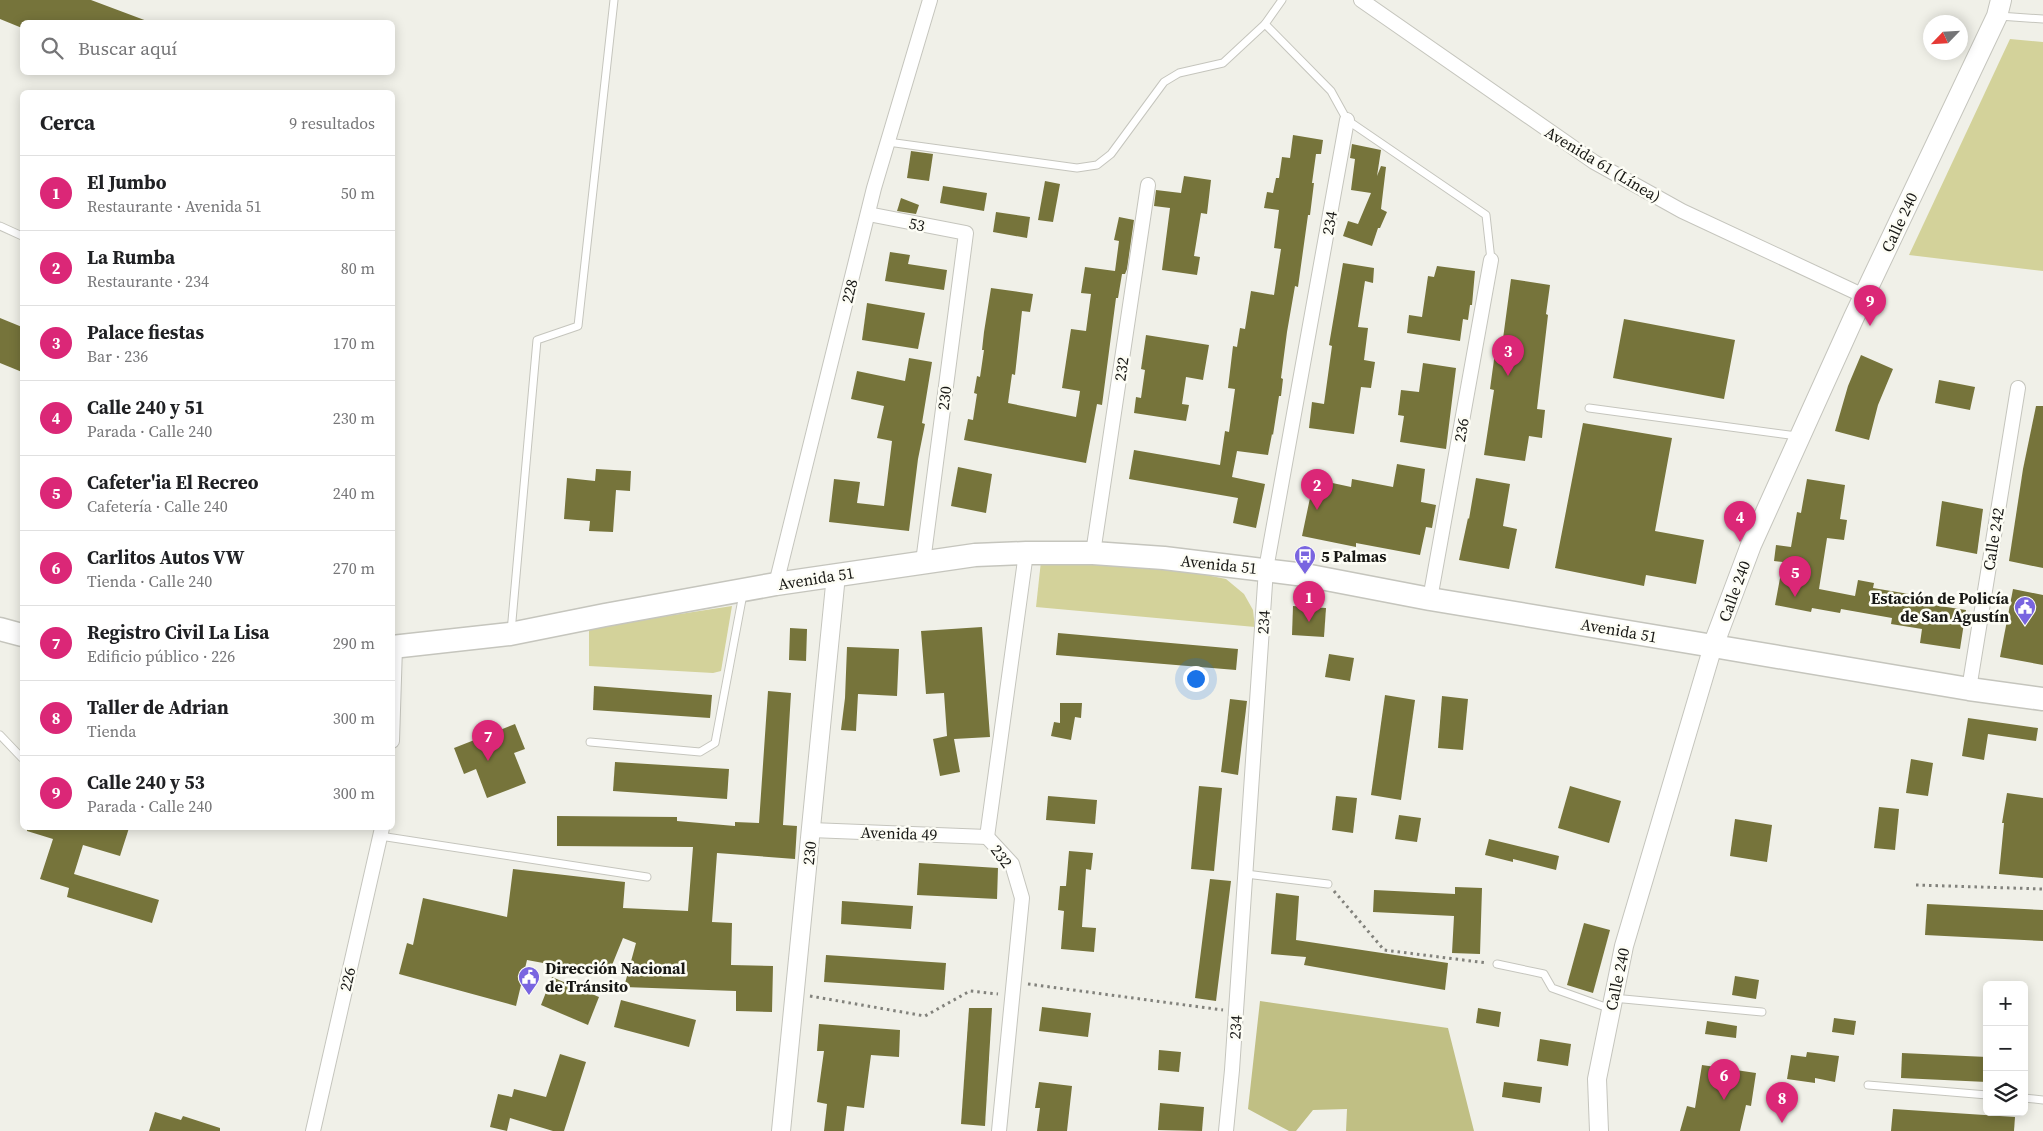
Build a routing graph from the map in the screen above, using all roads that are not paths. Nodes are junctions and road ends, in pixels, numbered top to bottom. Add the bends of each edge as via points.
1 (614, 0) edge
2 (930, 0) edge
3 (1282, 0) edge
4 (1361, 0) edge
5 (1999, 8) edge
6 (2043, 19) edge
7 (1265, 24) junction
8 (1347, 120) junction
9 (888, 142) junction
10 (1148, 185) dead end
11 (868, 214) junction
12 (0, 226) edge
13 (966, 233) joint
14 (20, 235) edge
15 (1491, 260) joint
16 (1864, 296) junction
17 (2018, 388) dead end
18 (1589, 408) dead end
19 (1800, 436) junction
20 (1026, 553) junction
21 (1093, 553) junction
22 (923, 562) junction
23 (1266, 570) junction
24 (836, 575) junction
25 (776, 584) junction
26 (744, 590) junction
27 (1430, 599) junction
28 (0, 629) edge
29 (510, 634) junction
30 (20, 635) edge
31 (1713, 646) junction
32 (395, 647) edge
33 (1969, 689) junction
34 (2043, 699) edge
35 (0, 735) edge
36 (590, 742) dead end
37 (20, 756) edge
38 (811, 830) junction
39 (381, 832) edge
40 (987, 837) junction
41 (1246, 874) junction
42 (647, 877) dead end
43 (1328, 884) road end
44 (1498, 964) road end
45 (1612, 1004) junction
46 (1762, 1012) dead end
47 (1868, 1085) dead end
48 (1983, 1095) edge
49 (2028, 1098) edge
50 (2043, 1100) edge
51 (313, 1131) edge
52 (781, 1131) edge
53 (999, 1131) edge
54 (1226, 1131) edge
55 (1599, 1131) edge

1 - 29 lane via 578,326 537,340
2 - 9 street, 228
3 - 7 lane
4 - 16 street, Avenida 61 (Línea) via 1594,162 1682,211
5 - 6 lane
5 - 16 main road, Calle 240
7 - 8 lane via 1331,91
7 - 9 lane via 1223,62 1179,73 1164,82 1111,154 1097,165 1077,168
8 - 15 lane via 1486,215
8 - 23 street, 234
9 - 11 street, 228
10 - 21 street, 232
11 - 13 street, 53
11 - 25 street, 228
12 - 14 lane
13 - 22 street, 230
15 - 27 street, 236
16 - 19 main road, Calle 240
17 - 33 street, Calle 242
18 - 19 lane
19 - 31 main road, Calle 240 via 1751,545
20 - 21 main road, Avenida 51
20 - 22 main road, Avenida 51
20 - 40 street, 232
21 - 23 main road, Avenida 51
22 - 24 main road, Avenida 51
23 - 27 main road, Avenida 51
23 - 41 street, 234
24 - 25 main road, Avenida 51
24 - 38 street, 230
25 - 26 main road, Avenida 51
26 - 29 main road, Avenida 51
26 - 36 lane via 715,743 700,752
27 - 31 main road, Avenida 51
28 - 30 main road
29 - 32 main road, Avenida 51
31 - 33 main road, Avenida 51
31 - 45 street, Calle 240 via 1624,946
33 - 34 main road, Avenida 51
35 - 37 lane
38 - 40 street, Avenida 49
38 - 52 street, 230
39 - 42 lane
39 - 51 street, 226
40 - 53 street, 232 via 1012,864 1022,898
41 - 43 lane
41 - 54 street, 234
44 - 45 lane via 1544,974 1552,988
45 - 46 lane
45 - 55 street, Calle 240 via 1597,1079
47 - 48 lane
49 - 50 lane

